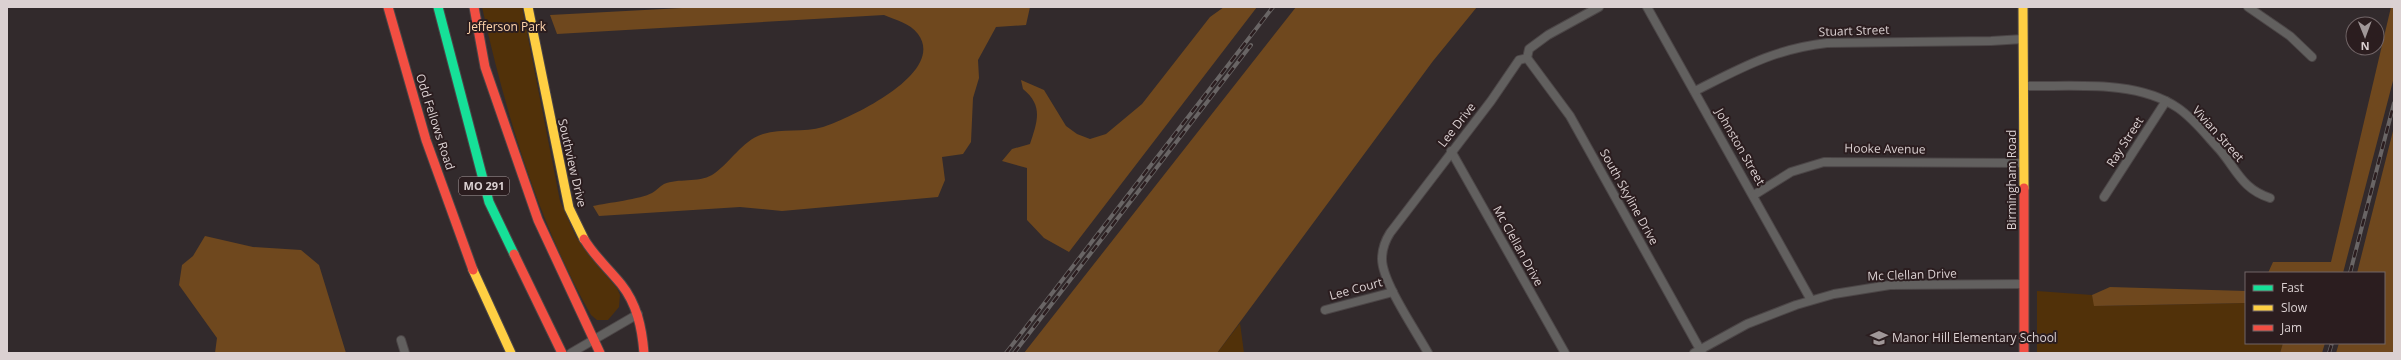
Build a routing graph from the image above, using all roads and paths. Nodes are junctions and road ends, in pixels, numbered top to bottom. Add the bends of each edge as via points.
1 (388, 7) edge
2 (438, 7) edge
3 (474, 7) edge
4 (528, 7) edge
5 (1599, 7) edge
6 (1647, 7) edge
7 (2023, 7) edge
8 (2248, 7) edge
9 (2023, 39) junction
10 (2312, 57) dead end
11 (1527, 58) junction
12 (2024, 86) junction
13 (1695, 91) junction
14 (2166, 101) junction
15 (1451, 151) junction
16 (2024, 163) junction
17 (1754, 195) junction
18 (2104, 197) dead end
19 (2270, 198) dead end
20 (2023, 284) junction
21 (1393, 292) junction
22 (1811, 300) junction
23 (1324, 310) dead end
24 (638, 314) junction
25 (401, 340) dead end
26 (592, 340) junction
27 (1699, 352) edge
28 (405, 353) edge
29 (511, 353) edge
30 (562, 353) edge
31 (571, 353) edge
32 (600, 353) edge
33 (644, 353) edge
34 (1428, 353) edge
35 (1565, 353) edge
36 (2024, 353) edge

1 - 29 main road, Odd Fellows Road via 428,145 482,295
2 - 30 main road, MO 291 via 489,202
3 - 26 main road, MO 291 via 485,67 538,220
4 - 24 main road, Southview Drive via 569,208 596,257 628,292
5 - 11 street, Lee Drive via 1538,42 1529,49
6 - 13 street, Johnston Street
7 - 9 main road, Birmingham Road
8 - 10 street via 2290,36
9 - 12 main road, Birmingham Road
9 - 13 street, Stuart Street via 1827,43 1804,46 1760,59
11 - 15 street, Lee Drive via 1519,60 1491,101
11 - 27 street, South Skyline Drive via 1570,116
12 - 14 street, Vivian Street via 2126,88
12 - 16 main road, Birmingham Road
13 - 17 street, Johnston Street
14 - 18 street, Ray Street
14 - 19 street, Vivian Street via 2196,123 2250,189
15 - 21 street, Lee Drive via 1385,243 1382,265
15 - 35 street, Mc Clellan Drive
16 - 17 street, Hooke Avenue via 1824,162 1791,172
16 - 20 main road, Birmingham Road
17 - 22 street, Johnston Street
20 - 22 street, Mc Clellan Drive via 1890,285
20 - 36 main road, Birmingham Road
21 - 23 street, Lee Court
21 - 34 street, Lee Drive
22 - 27 street, Mc Clellan Drive via 1747,324
24 - 26 street
24 - 33 main road, Southview Drive
25 - 28 street
26 - 31 street
26 - 32 main road, MO 291

